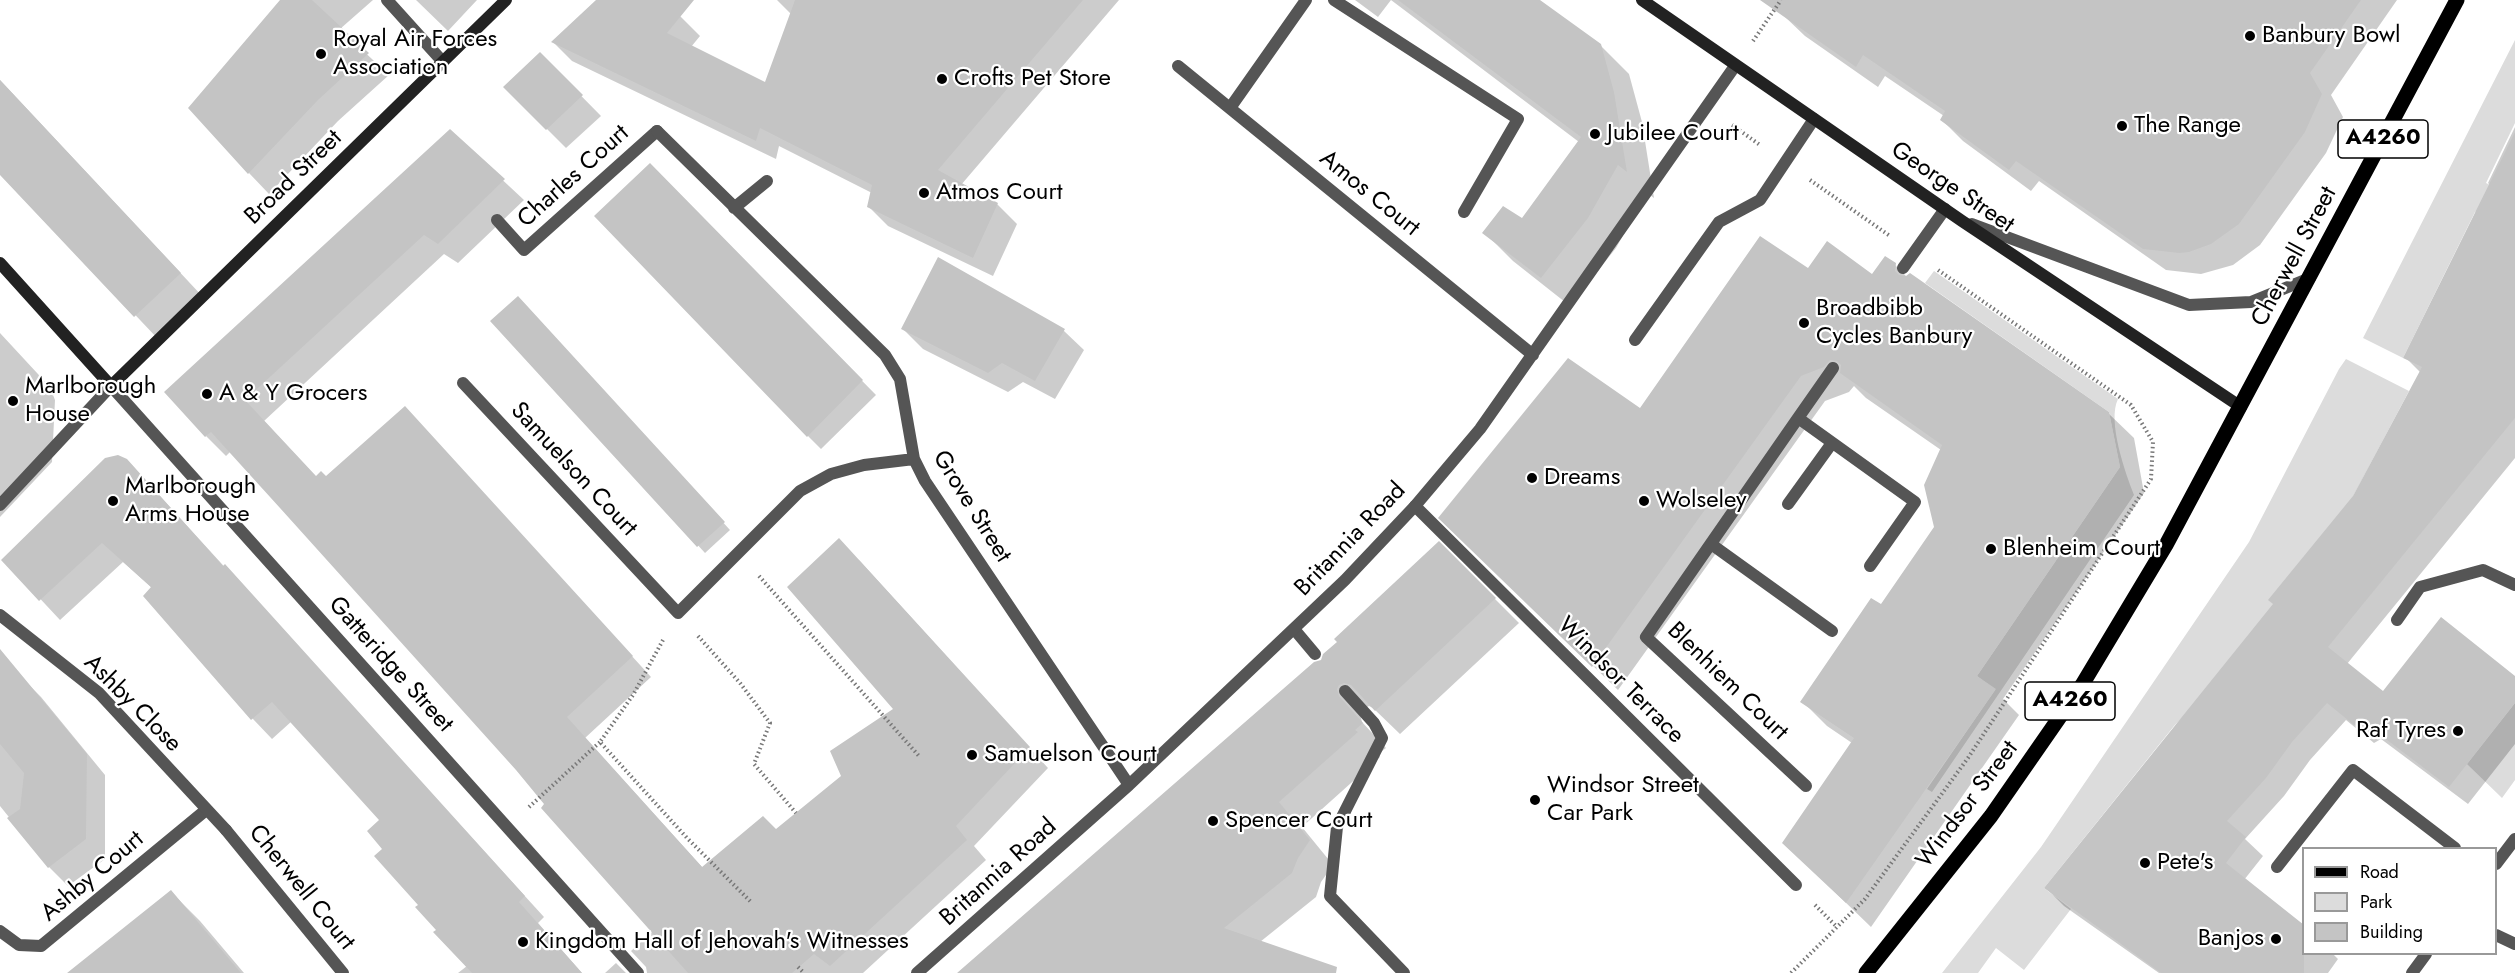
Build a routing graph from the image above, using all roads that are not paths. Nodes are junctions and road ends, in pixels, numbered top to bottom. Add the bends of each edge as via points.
1 (387, 0) edge
2 (506, 0) edge
3 (1306, 0) edge
4 (1334, 0) edge
5 (1642, 0) edge
6 (2457, 0) edge
7 (443, 62) junction
8 (1178, 66) dead end
9 (1736, 66) junction
10 (1230, 108) junction
11 (1814, 119) junction
12 (657, 131) joint
13 (767, 180) dead end
14 (735, 208) junction
15 (1944, 208) junction
16 (1464, 212) dead end
17 (496, 220) dead end
18 (1962, 221) junction
19 (0, 263) edge
20 (1903, 268) dead end
21 (2310, 278) junction
22 (1635, 340) dead end
23 (1533, 355) junction
24 (1833, 368) dead end
25 (463, 383) dead end
26 (111, 386) junction
27 (2241, 408) junction
28 (1798, 418) junction
29 (1832, 443) junction
30 (914, 459) junction
31 (1788, 504) dead end
32 (0, 505) edge
33 (1415, 506) junction
34 (1711, 544) junction
35 (1870, 566) dead end
36 (2515, 585) edge
37 (0, 615) edge
38 (2397, 620) dead end
39 (1294, 629) junction
40 (1832, 631) dead end
41 (1315, 654) dead end
42 (1346, 691) dead end
43 (1129, 784) junction
44 (1806, 786) dead end
45 (206, 810) junction
46 (226, 830) joint
47 (2515, 839) edge
48 (2452, 847) edge
49 (2497, 863) edge
50 (2277, 867) dead end
51 (1796, 885) dead end
52 (0, 931) edge
53 (2497, 935) edge
54 (2515, 944) edge
55 (2426, 955) edge
56 (343, 973) edge
57 (638, 973) edge
58 (917, 973) edge
59 (1404, 973) edge
60 (1866, 973) edge
61 (2412, 973) edge

1 - 7 street
2 - 7 street, Broad Street
3 - 10 street
4 - 16 street via 1518,119
5 - 9 street, George Street
6 - 21 main road, Cherwell Street / A4260
7 - 26 street, Broad Street
8 - 10 street, Amos Court
9 - 11 street, George Street
9 - 23 street, Britannia Road
10 - 23 street, Amos Court
11 - 15 street, George Street
11 - 22 street via 1760,200 1719,222
12 - 14 street, Grove Street
12 - 17 street, Charles Court via 524,250
13 - 14 street
14 - 30 street, Grove Street via 885,355 900,380
15 - 18 street, George Street
15 - 20 street
18 - 21 street via 2189,305 2251,302
18 - 27 street, George Street
19 - 26 street
21 - 27 main road, Cherwell Street / A4260
23 - 33 street, Britannia Road via 1480,429
24 - 28 street
25 - 30 street, Samuelson Court via 678,613 800,491 831,474
26 - 32 street
26 - 57 street, Gatteridge Street
27 - 60 main road, Windsor Street / A4260 via 2166,545 2082,684 1991,816
28 - 29 street
28 - 34 street, Blenhiem Court
29 - 31 street
29 - 35 street via 1915,502
30 - 43 street, Grove Street
33 - 39 street, Britannia Road
33 - 51 street, Windsor Terrace
34 - 40 street
34 - 44 street, Blenhiem Court via 1646,637
36 - 38 street via 2483,570 2420,587
37 - 45 street, Ashby Close via 99,693
39 - 41 street
39 - 43 street, Britannia Road
42 - 59 street via 1382,738 1337,827 1330,896
43 - 58 street, Britannia Road
45 - 46 street, Ashby Close
45 - 52 street, Ashby Court via 41,946 20,945
46 - 56 street, Cherwell Court
47 - 49 street
48 - 50 street via 2353,770
53 - 54 street
55 - 61 street

